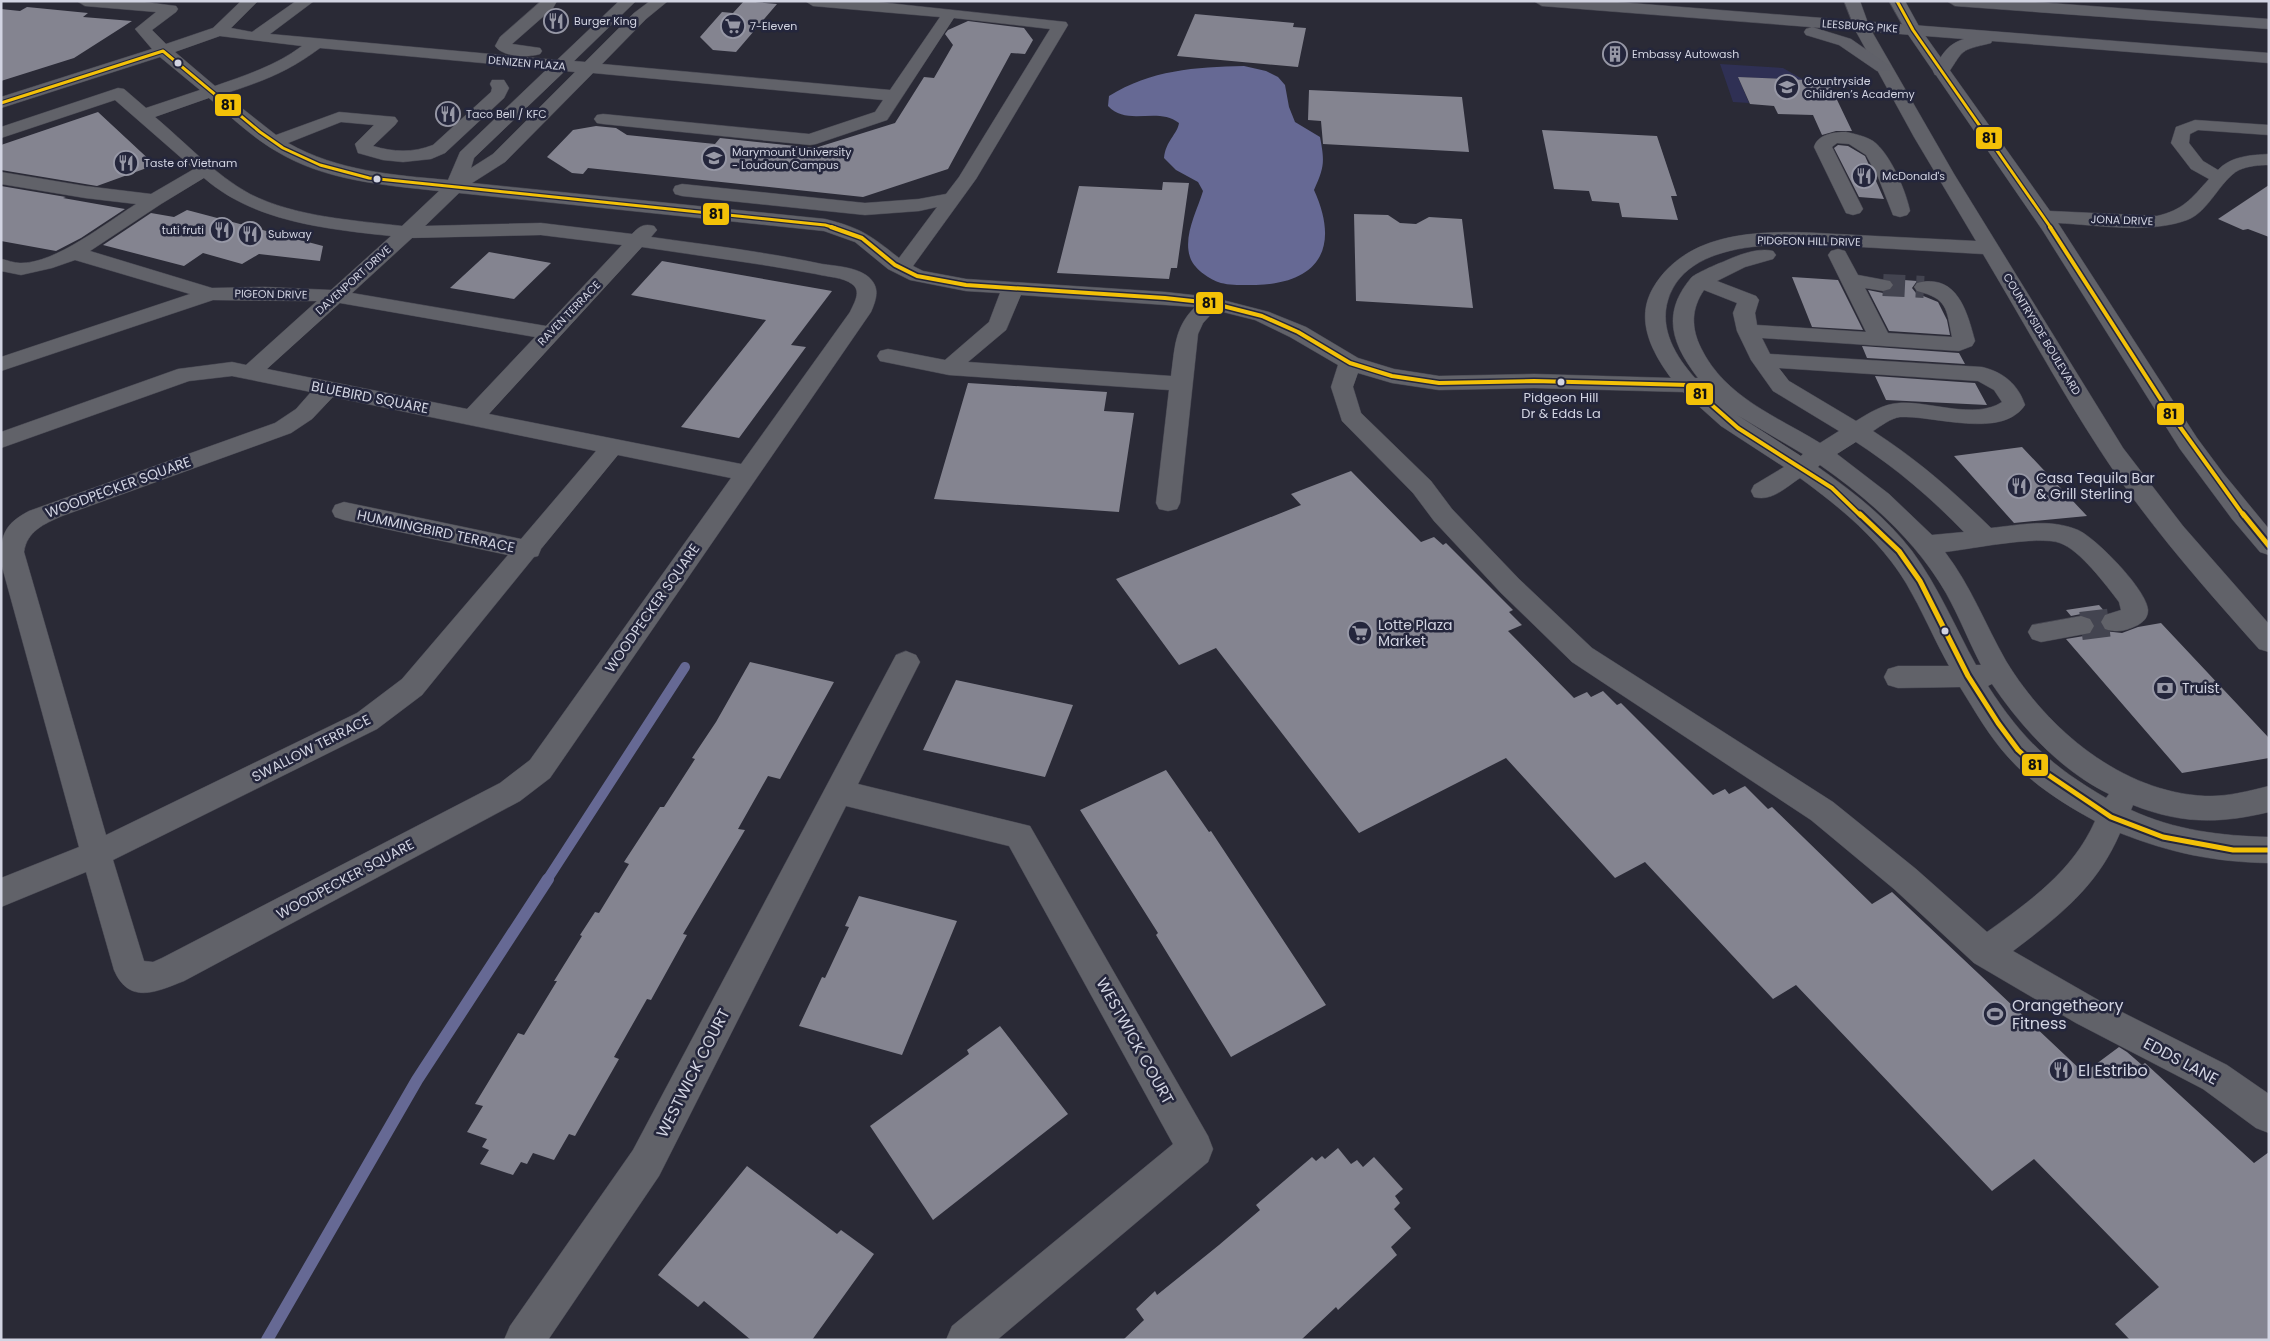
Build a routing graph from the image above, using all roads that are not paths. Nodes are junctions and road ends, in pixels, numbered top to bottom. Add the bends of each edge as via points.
1 (85, 1) edge
2 (250, 1) edge
3 (306, 1) edge
4 (548, 1) edge
5 (628, 1) edge
6 (660, 1) edge
7 (814, 1) edge
8 (1542, 1) edge
9 (1852, 1) edge
10 (1897, 1) edge
11 (1955, 1) edge
12 (2030, 1) edge
13 (177, 5) edge
14 (2078, 10) junction
15 (950, 12) junction
16 (1730, 16) junction
17 (2269, 24) edge
18 (1861, 26) junction
19 (219, 30) junction
20 (1913, 30) junction
21 (255, 37) junction
22 (2008, 38) junction
23 (318, 42) junction
24 (549, 48) dead end
25 (163, 51) junction
26 (2269, 58) edge
27 (560, 66) junction
28 (1883, 67) junction
29 (589, 68) junction
30 (1941, 71) junction
31 (498, 84) dead end
32 (214, 92) junction
33 (894, 96) junction
34 (1, 103) edge
35 (143, 115) junction
36 (603, 119) dead end
37 (2269, 130) edge
38 (1, 132) edge
39 (275, 142) junction
40 (2269, 159) edge
41 (205, 170) junction
42 (1, 178) edge
43 (567, 178) dead end
44 (2220, 178) junction
45 (455, 186) junction
46 (551, 196) junction
47 (665, 198) junction
48 (954, 198) junction
49 (154, 200) junction
50 (1853, 209) dead end
51 (1900, 211) dead end
52 (2043, 218) junction
53 (407, 232) junction
54 (638, 241) junction
55 (74, 253) junction
56 (1838, 254) junction
57 (1995, 256) junction
58 (1, 265) edge
59 (901, 268) junction
60 (1851, 280) junction
61 (1700, 281) junction
62 (1883, 284) tunnel mouth
63 (1924, 287) tunnel mouth
64 (1013, 288) junction
65 (211, 294) junction
66 (336, 296) junction
67 (1211, 303) junction
68 (1748, 331) junction
69 (549, 333) junction
70 (1880, 339) junction
71 (888, 356) dead end
72 (1762, 360) junction
73 (1350, 363) junction
74 (1, 364) edge
75 (949, 368) junction
76 (250, 373) junction
77 (1182, 384) junction
78 (1689, 386) junction
79 (1715, 386) junction
80 (327, 389) junction
81 (472, 417) junction
82 (1856, 431) junction
83 (1, 440) edge
84 (613, 446) junction
85 (1811, 461) junction
86 (745, 473) junction
87 (1763, 491) dead end
88 (1168, 503) dead end
89 (344, 511) dead end
90 (1985, 538) junction
91 (1927, 545) junction
92 (2269, 546) edge
93 (528, 550) junction
94 (2114, 622) tunnel mouth
95 (2080, 626) tunnel mouth
96 (2041, 632) dead end
97 (2269, 642) edge
98 (906, 662) dead end
99 (1968, 676) junction
100 (2002, 676) junction
101 (1898, 677) dead end
102 (2128, 790) junction
103 (838, 792) junction
104 (2269, 799) edge
105 (2111, 817) junction
106 (2269, 850) edge
107 (96, 854) junction
108 (1, 893) edge
109 (1986, 952) junction
110 (2269, 1115) edge
111 (524, 1340) edge
112 (966, 1340) edge

1 - 13 street
2 - 19 street
3 - 21 street
4 - 24 street via 548,5 506,40 504,46 530,51
5 - 27 street, DAVENPORT DRIVE
6 - 29 street, DAVENPORT DRIVE via 640,16
7 - 15 street
8 - 16 highway, LEESBURG PIKE
9 - 18 main road, COUNTRYSIDE BOULEVARD
10 - 20 main road
11 - 14 highway
12 - 14 highway
13 - 25 street via 143,29
14 - 17 highway
15 - 33 street
15 - 48 street via 1060,25
16 - 18 highway, LEESBURG PIKE
16 - 28 highway via 1834,38
18 - 20 highway, LEESBURG PIKE
18 - 28 street, COUNTRYSIDE BOULEVARD
19 - 21 street, DENIZEN PLAZA
19 - 25 street
20 - 22 highway, LEESBURG PIKE
20 - 30 street
21 - 23 street, DENIZEN PLAZA
22 - 26 highway, LEESBURG PIKE
22 - 30 highway via 1957,46
23 - 27 street, DENIZEN PLAZA
23 - 32 street via 282,67
25 - 32 street
25 - 34 street
27 - 29 street, DENIZEN PLAZA
27 - 45 street, DAVENPORT DRIVE via 466,156
28 - 57 street, COUNTRYSIDE BOULEVARD
29 - 33 street, DENIZEN PLAZA
29 - 45 street, DAVENPORT DRIVE via 499,158
30 - 52 street
31 - 39 street via 501,88 498,94 439,149 425,155 383,155 364,148 364,144 389,121 339,116
32 - 35 street
32 - 39 street
33 - 36 street via 881,116 810,140
35 - 38 street via 118,93
35 - 41 street
37 - 44 street via 2195,125 2182,131 2180,143 2197,165
39 - 45 street via 300,157 343,172 369,178
40 - 44 street, JONA DRIVE via 2242,162
41 - 49 street
41 - 53 street via 244,198 270,208 337,224
42 - 49 street
43 - 46 street
44 - 52 street, JONA DRIVE via 2191,210 2157,222
45 - 46 street
45 - 53 street, DAVENPORT DRIVE
46 - 47 street
47 - 48 street via 866,208 919,205
47 - 54 street, RAVEN TERRACE
47 - 59 street via 825,225 862,238
48 - 59 street
49 - 55 street
50 - 51 street via 1823,147 1828,140 1853,139 1872,150 1899,198
52 - 92 street via 2198,457
53 - 54 street via 540,229
53 - 66 street, DAVENPORT DRIVE
54 - 69 street, RAVEN TERRACE
54 - 86 street, WOODPECKER SQUARE via 849,275 868,289 860,312
55 - 58 street via 21,269
55 - 65 street
56 - 57 street, PIDGEON HILL DRIVE
56 - 60 street
56 - 61 street, PIDGEON HILL DRIVE via 1759,256 1720,268
57 - 78 street, PIDGEON HILL DRIVE via 1830,240 1773,239 1725,245 1704,253 1676,271 1664,286 1656,302 1654,317 1666,354
57 - 97 street, COUNTRYSIDE BOULEVARD via 2143,494 2204,570
59 - 64 street via 939,281
60 - 62 street
60 - 70 street
61 - 68 street via 1749,300 1744,312
61 - 79 street, PIDGEON HILL DRIVE via 1681,311 1691,352
63 - 70 street via 1936,288 1952,300 1964,341 1959,344
64 - 67 street
64 - 75 street via 998,326
65 - 66 street, PIGEON DRIVE
65 - 74 street, PIGEON DRIVE
66 - 69 street, PIGEON DRIVE
66 - 76 street, DAVENPORT DRIVE
67 - 73 street via 1262,316 1298,332
67 - 77 street via 1194,320 1187,334
68 - 70 street
68 - 72 street
69 - 81 street, RAVEN TERRACE
71 - 75 street
72 - 82 street via 1781,386
72 - 82 street via 1982,374 2001,384 2014,405 1995,416 1896,410
73 - 78 street via 1392,376 1438,383 1534,381
73 - 109 street, EDDS LANE via 1342,387 1350,416 1422,487 1443,516 1510,586 1582,655 1822,811 1905,879
75 - 77 street
76 - 80 street, BLUEBIRD SQUARE
76 - 83 street, BLUEBIRD SQUARE via 232,369 186,374
77 - 88 street
78 - 79 street
78 - 85 street, PIDGEON HILL DRIVE via 1738,428
79 - 85 street, PIDGEON HILL DRIVE
80 - 81 street, BLUEBIRD SQUARE
80 - 107 street, WOODPECKER SQUARE via 304,414 283,428 53,510 28,522 14,535 12,552
81 - 84 street, BLUEBIRD SQUARE
82 - 85 street
82 - 90 street via 1898,458 1936,489
84 - 86 street, BLUEBIRD SQUARE
84 - 93 street, SWALLOW TERRACE
85 - 87 street
85 - 91 street, PIDGEON HILL DRIVE via 1867,488
85 - 99 street, PIDGEON HILL DRIVE via 1899,551 1920,581
86 - 107 street, WOODPECKER SQUARE via 540,769 510,792 172,970 153,977 139,978 130,970
89 - 93 street, HUMMINGBIRD TERRACE
90 - 91 street
90 - 94 street via 2045,532 2059,533 2081,543 2136,608 2134,615
91 - 100 street, PIDGEON HILL DRIVE via 1960,596
93 - 107 street, SWALLOW TERRACE via 412,687 380,712
95 - 96 street
98 - 103 street, WESTWICK COURT
99 - 100 street
99 - 101 street
99 - 105 street, PIDGEON HILL DRIVE via 2018,750 2068,790
100 - 102 street, PIDGEON HILL DRIVE via 2029,715 2055,741 2082,763
102 - 104 street, PIDGEON HILL DRIVE via 2158,802 2205,810
102 - 105 street
103 - 111 street, WESTWICK COURT via 646,1163
103 - 112 street, WESTWICK COURT via 1019,835 1195,1149
105 - 106 street, PIDGEON HILL DRIVE via 2163,837 2204,846
105 - 109 street via 2103,842 2085,869 2049,904
107 - 108 street, SWALLOW TERRACE
109 - 110 street, EDDS LANE via 2088,1012 2215,1077

